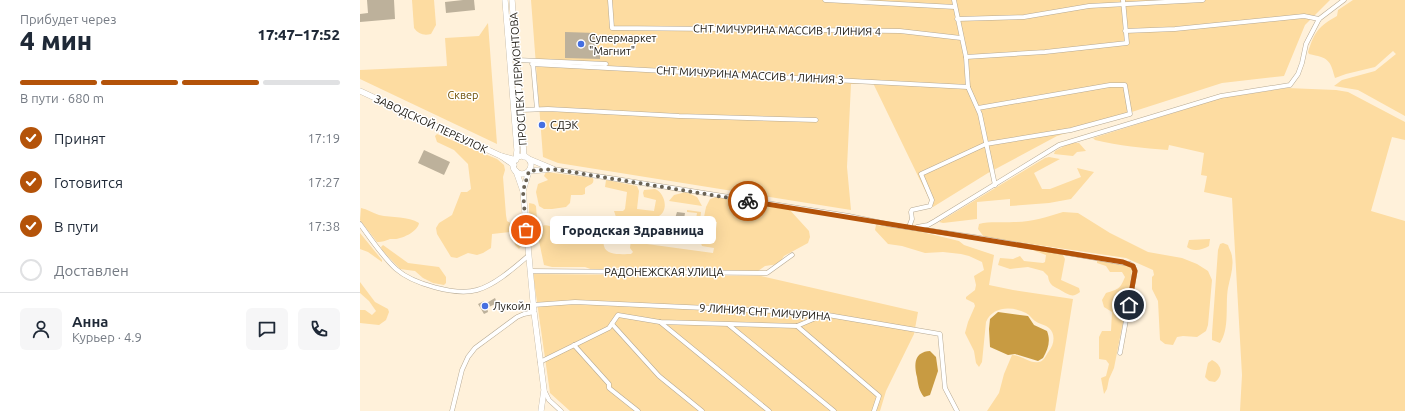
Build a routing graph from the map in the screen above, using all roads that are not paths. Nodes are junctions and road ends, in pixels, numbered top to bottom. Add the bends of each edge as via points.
1 (505, 0) edge
2 (512, 0) edge
3 (610, 0) edge
4 (825, 0) edge
5 (954, 0) edge
6 (1203, 0) edge
7 (1344, 0) edge
8 (1123, 2) edge
9 (955, 7) junction
10 (957, 19) junction
11 (1318, 19) junction
12 (1126, 31) junction
13 (961, 38) junction
14 (966, 57) junction
15 (517, 60) junction
16 (606, 64) dead end
17 (968, 87) junction
18 (360, 91) edge
19 (978, 108) junction
20 (537, 109) junction
21 (521, 110) junction
22 (816, 120) dead end
23 (986, 144) junction
24 (517, 150) junction
25 (501, 156) junction
26 (526, 158) junction
27 (515, 165) junction
28 (553, 169) junction
29 (529, 171) junction
30 (995, 185) junction
31 (523, 191) junction
32 (360, 224) edge
33 (909, 227) junction
34 (792, 255) dead end
35 (528, 256) junction
36 (530, 271) junction
37 (533, 305) junction
38 (534, 312) junction
39 (824, 315) junction
40 (660, 322) junction
41 (612, 324) junction
42 (728, 325) junction
43 (796, 326) junction
44 (574, 345) junction
45 (1120, 353) dead end
46 (540, 362) junction
47 (544, 390) junction
48 (452, 411) edge
49 (540, 411) edge
50 (561, 411) edge
51 (638, 411) edge
52 (702, 411) edge
53 (769, 411) edge
54 (834, 411) edge
55 (874, 411) edge
56 (957, 411) edge

1 - 24 street, ПРОСПЕКТ ЛЕРМОНТОВА
2 - 15 street, ПРОСПЕКТ ЛЕРМОНТОВА
3 - 13 street, СНТ МИЧУРИНА МАССИВ 1 ЛИНИЯ 4 via 612,28 900,31
4 - 9 street
5 - 9 street
6 - 8 street
7 - 11 street
8 - 10 street via 1024,17
8 - 12 street
9 - 10 street
10 - 13 street
11 - 12 street via 1304,16 1175,29
11 - 30 street via 1306,44 1298,74 1290,85 1221,96 1059,145
12 - 14 street via 1127,43
13 - 14 street
14 - 17 street
15 - 16 street
15 - 21 street, ПРОСПЕКТ ЛЕРМОНТОВА
17 - 19 street
17 - 20 street, СНТ МИЧУРИНА МАССИВ 1 ЛИНИЯ 3 via 533,64
18 - 25 street, ЗАВОДСКОЙ ПЕРЕУЛОК
19 - 23 street
19 - 23 street via 1110,85 1125,85 1130,114 1070,130
20 - 21 street
20 - 22 street
21 - 26 street, ПРОСПЕКТ ЛЕРМОНТОВА
23 - 30 street
23 - 33 street via 922,174 932,200 930,206 912,210
24 - 25 street, ПРОСПЕКТ ЛЕРМОНТОВА
24 - 27 street
25 - 27 street, ЗАВОДСКОЙ ПЕРЕУЛОК
26 - 27 street via 520,157
26 - 28 street
26 - 29 street via 531,164
27 - 29 street via 522,174
27 - 31 street
28 - 29 street
28 - 33 street
29 - 31 street
30 - 33 street via 928,225
31 - 35 street
32 - 35 street via 402,273 447,290 478,290 503,277
33 - 45 street via 1130,264 1135,271
34 - 36 street, РАДОНЕЖСКАЯ УЛИЦА via 767,273
35 - 36 street
36 - 37 street
37 - 38 street
37 - 39 street, 9 ЛИНИЯ СНТ МИЧУРИНА via 575,302
38 - 46 street
38 - 48 street via 517,317 472,352 462,370
39 - 43 street
39 - 56 street, 9 ЛИНИЯ СНТ МИЧУРИНА via 940,334 945,388
40 - 41 street via 618,315
40 - 42 street
40 - 53 street
41 - 44 street via 609,328
41 - 52 street via 659,376
42 - 43 street
42 - 54 street
43 - 55 street via 879,396
44 - 46 street
44 - 51 street via 609,384 609,388
46 - 47 street
47 - 49 street
47 - 50 street via 549,400

